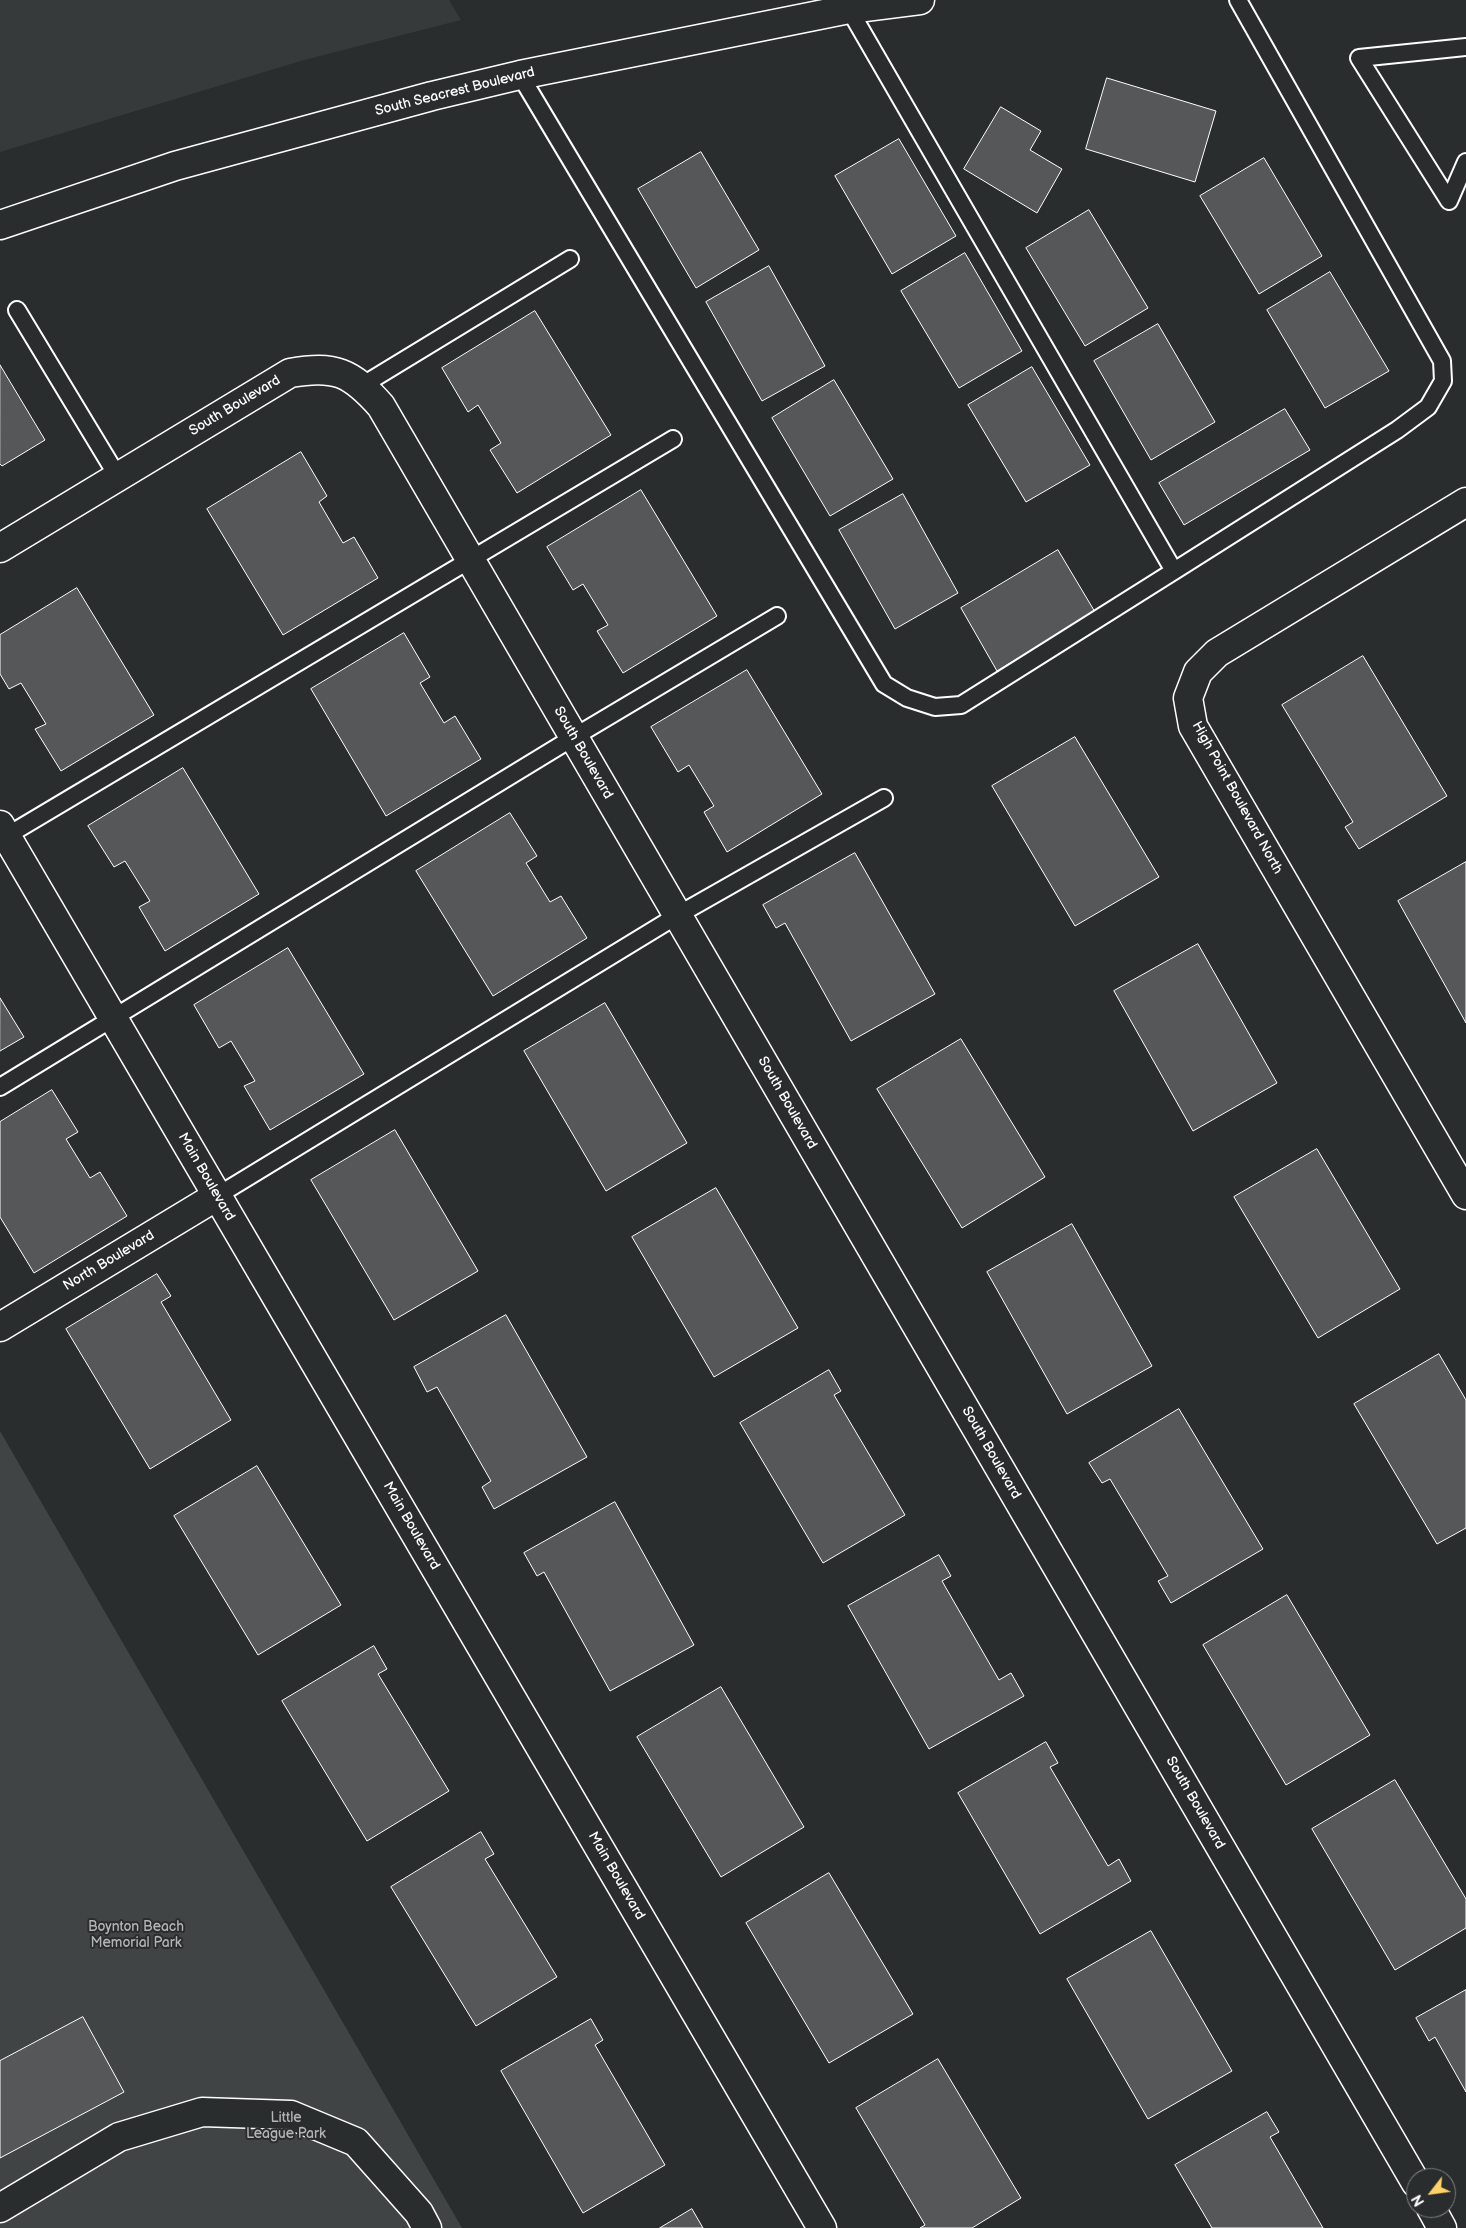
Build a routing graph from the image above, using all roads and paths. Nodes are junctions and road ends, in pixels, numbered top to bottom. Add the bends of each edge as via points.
1 (920, 0) edge
2 (1238, 0) edge
3 (849, 9) junction
4 (1466, 47) edge
5 (520, 76) junction
6 (1466, 162) edge
7 (0, 225) edge
8 (570, 259) dead end
9 (17, 310) dead end
10 (363, 385) junction
11 (673, 439) dead end
12 (118, 477) junction
13 (1466, 502) edge
14 (0, 548) edge
15 (471, 560) junction
16 (1174, 571) junction
17 (777, 616) dead end
18 (574, 737) junction
19 (884, 798) dead end
20 (2, 834) edge
21 (678, 915) junction
22 (113, 1018) junction
23 (0, 1087) edge
24 (1466, 1195) edge
25 (217, 1196) junction
26 (0, 1327) edge
27 (1407, 2168) edge
28 (0, 2208) edge
29 (427, 2228) edge
30 (822, 2228) edge

1 - 3 street, South Seacrest Boulevard
2 - 16 lane via 1442,361 1443,381 1428,407 1397,430
3 - 5 street, South Seacrest Boulevard
3 - 16 lane
4 - 6 lane via 1359,58 1448,201
5 - 7 street, South Seacrest Boulevard via 432,96 175,166
5 - 16 lane via 884,684 907,698 934,707 961,705
8 - 10 lane
9 - 12 lane
10 - 12 street, South Boulevard via 340,372 315,368 290,373
10 - 15 street, South Boulevard via 381,406
11 - 15 lane
12 - 14 street, South Boulevard
13 - 24 street, High Point Boulevard North via 1217,653 1198,672 1188,698 1193,726
15 - 18 street, South Boulevard
15 - 20 lane
17 - 18 lane
18 - 21 street, South Boulevard
18 - 22 lane
19 - 21 lane
20 - 22 street, Main Boulevard
21 - 25 lane
21 - 27 street, South Boulevard
22 - 23 lane
22 - 25 street, Main Boulevard
25 - 26 street, North Boulevard
25 - 30 street, Main Boulevard
28 - 29 street via 119,2137 202,2112 291,2115 356,2142 419,2213

